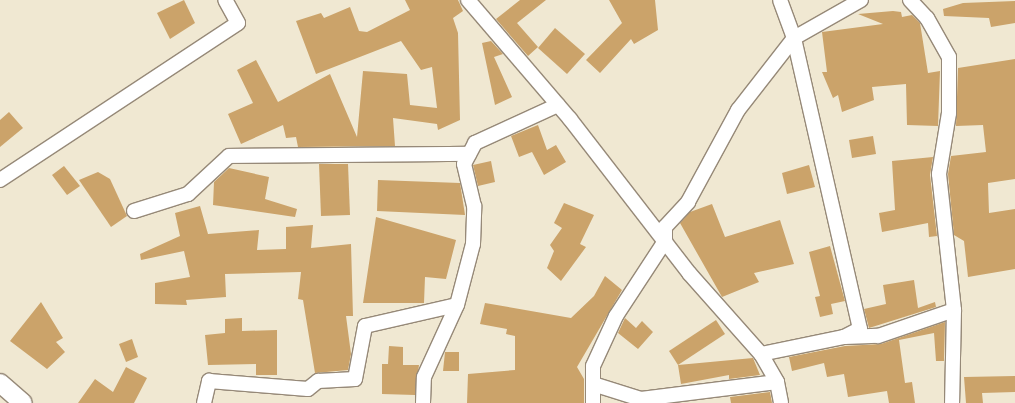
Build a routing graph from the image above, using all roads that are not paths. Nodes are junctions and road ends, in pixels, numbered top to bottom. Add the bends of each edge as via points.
1 (225, 0) edge
2 (468, 0) edge
3 (780, 0) edge
4 (861, 0) edge
5 (910, 0) edge
6 (794, 38) junction
7 (558, 105) junction
8 (469, 154) junction
9 (0, 180) edge
10 (134, 211) dead end
11 (665, 241) junction
12 (457, 306) junction
13 (954, 310) junction
14 (844, 337) junction
15 (761, 354) junction
16 (776, 382) junction
17 (0, 383) edge
18 (593, 384) junction
19 (23, 403) edge
20 (204, 403) edge
21 (423, 403) edge
22 (593, 403) edge
23 (781, 403) edge
24 (952, 403) edge

1 - 9 street via 238,23
2 - 7 street
3 - 6 street
4 - 6 street
5 - 13 street via 927,18 949,57 949,113 939,174
6 - 11 street via 738,110 688,202 665,227
6 - 14 street via 860,328
7 - 8 street via 489,135 475,143
7 - 11 street
8 - 10 street via 229,156 188,194
8 - 12 street via 464,164 474,206 473,244
11 - 15 street
11 - 18 street via 607,333 593,366
12 - 20 street via 365,326 355,379 318,381 308,389 209,381
12 - 21 street via 424,377
13 - 14 street via 878,336
13 - 24 street
14 - 15 street
15 - 16 street
16 - 18 street via 641,399
16 - 23 street
17 - 19 street
18 - 22 street

